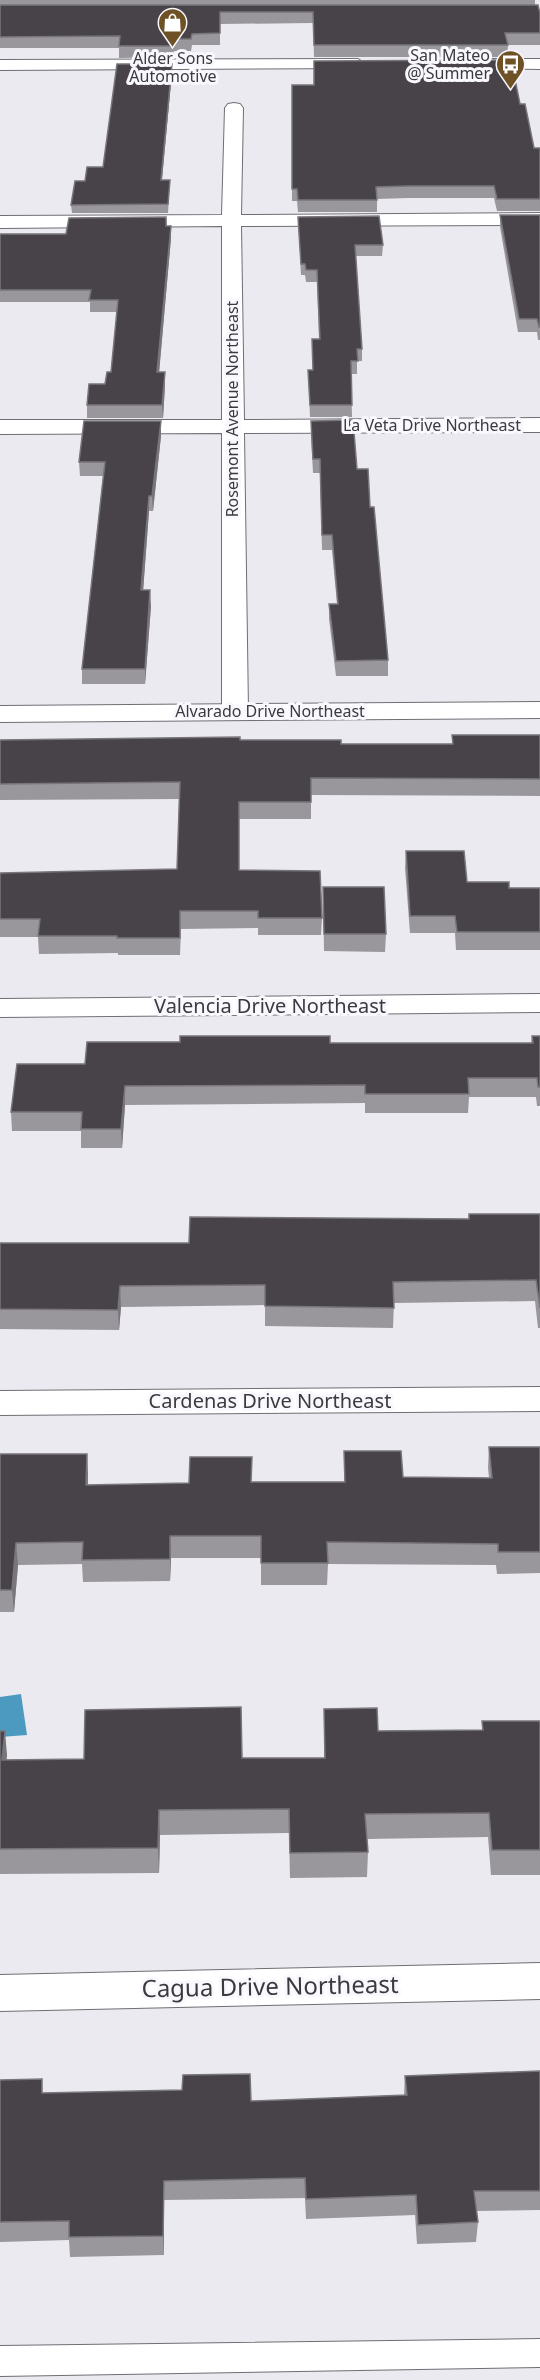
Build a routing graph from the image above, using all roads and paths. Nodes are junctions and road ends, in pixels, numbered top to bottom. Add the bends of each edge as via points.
1 (374, 64) edge
2 (452, 64) edge
3 (540, 64) edge
4 (0, 65) edge
5 (234, 108) dead end
6 (540, 219) edge
7 (231, 220) junction
8 (0, 222) edge
9 (232, 425) junction
10 (540, 425) edge
11 (0, 427) edge
12 (540, 710) edge
13 (235, 711) junction
14 (0, 714) edge
15 (540, 1004) edge
16 (0, 1008) edge
17 (540, 1399) edge
18 (0, 1403) edge
19 (540, 1981) edge
20 (0, 1993) edge
21 (540, 2353) edge
22 (0, 2361) edge

1 - 4 street
2 - 3 street
5 - 7 street, Rosemont Avenue Northeast
6 - 7 street
7 - 8 street
7 - 9 street, Rosemont Avenue Northeast
9 - 10 street, La Veta Drive Northeast
9 - 11 street, La Veta Drive Northeast
9 - 13 street, Rosemont Avenue Northeast
12 - 13 street, Alvarado Drive Northeast
13 - 14 street, Alvarado Drive Northeast
15 - 16 street, Valencia Drive Northeast
17 - 18 street, Cardenas Drive Northeast
19 - 20 street, Cagua Drive Northeast
21 - 22 lane

